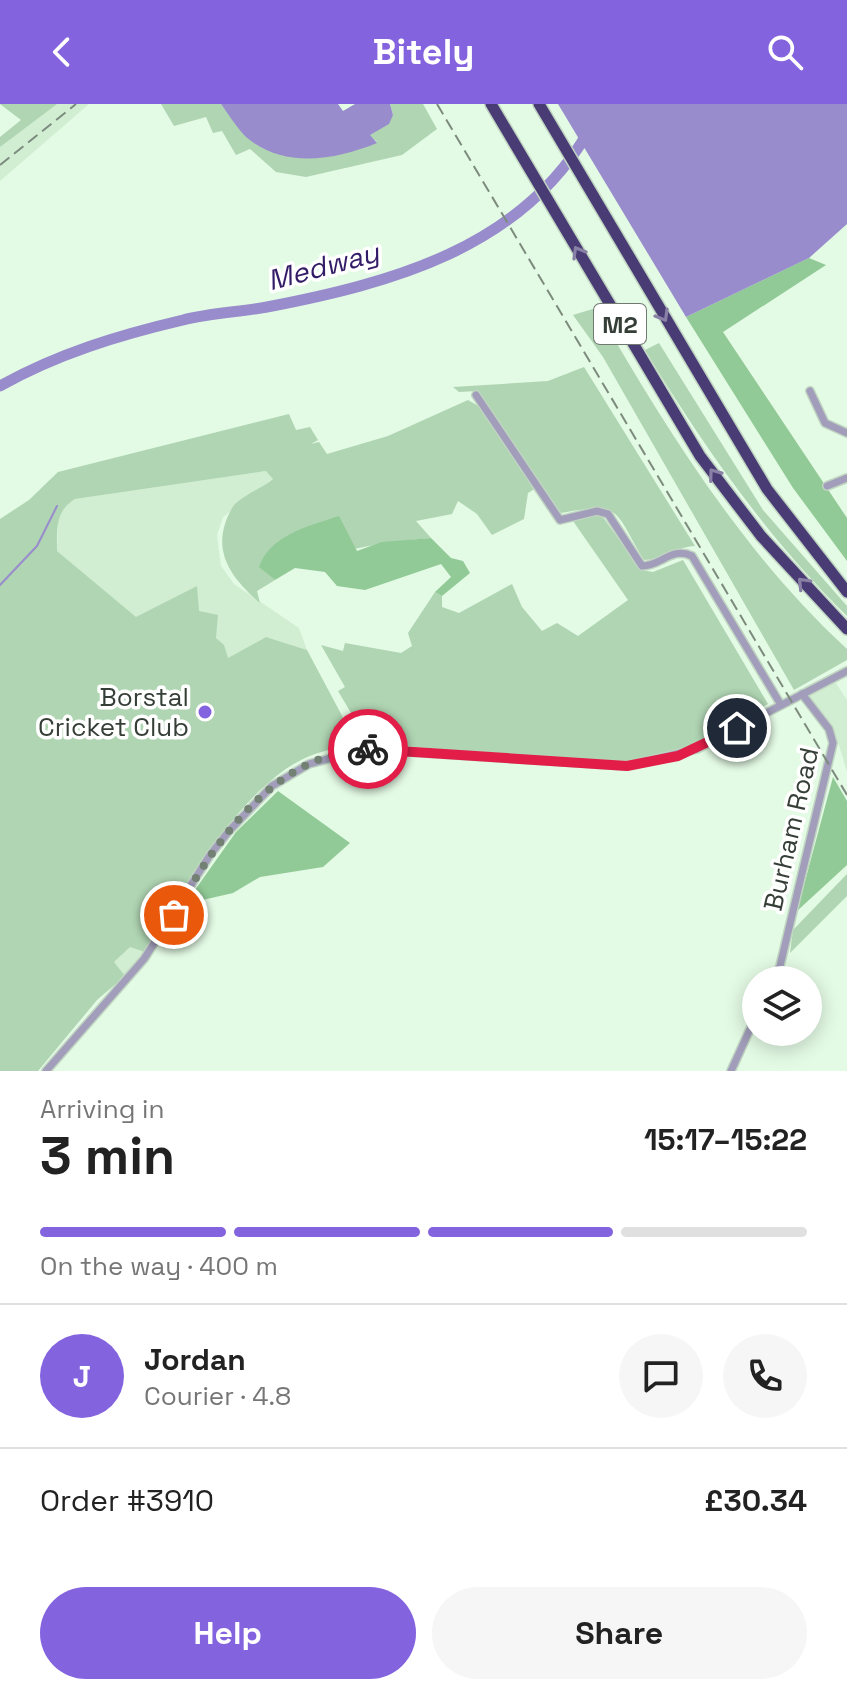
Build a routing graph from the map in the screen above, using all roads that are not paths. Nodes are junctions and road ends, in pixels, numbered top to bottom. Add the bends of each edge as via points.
1 (491, 104) edge
2 (539, 104) edge
3 (810, 391) dead end
4 (476, 395) dead end
5 (847, 433) edge
6 (847, 478) edge
7 (827, 486) dead end
8 (847, 592) edge
9 (847, 629) edge
10 (847, 671) edge
11 (802, 694) junction
12 (781, 705) junction
13 (780, 966) edge
14 (742, 1046) edge
15 (46, 1071) edge
16 (731, 1071) edge

9 -> 1 highway, M2 via 761,536 669,408
2 -> 8 highway, M2 via 705,388 786,516
3 - 5 street via 825,423
4 - 12 street via 560,520 602,511 642,566 676,553 692,556
6 - 7 street
10 - 11 street
11 - 12 street
11 - 13 street, Burham Road via 829,729 833,743
12 - 15 street via 697,749 627,766 365,749 309,764 272,786 229,831 144,959
14 - 16 street

